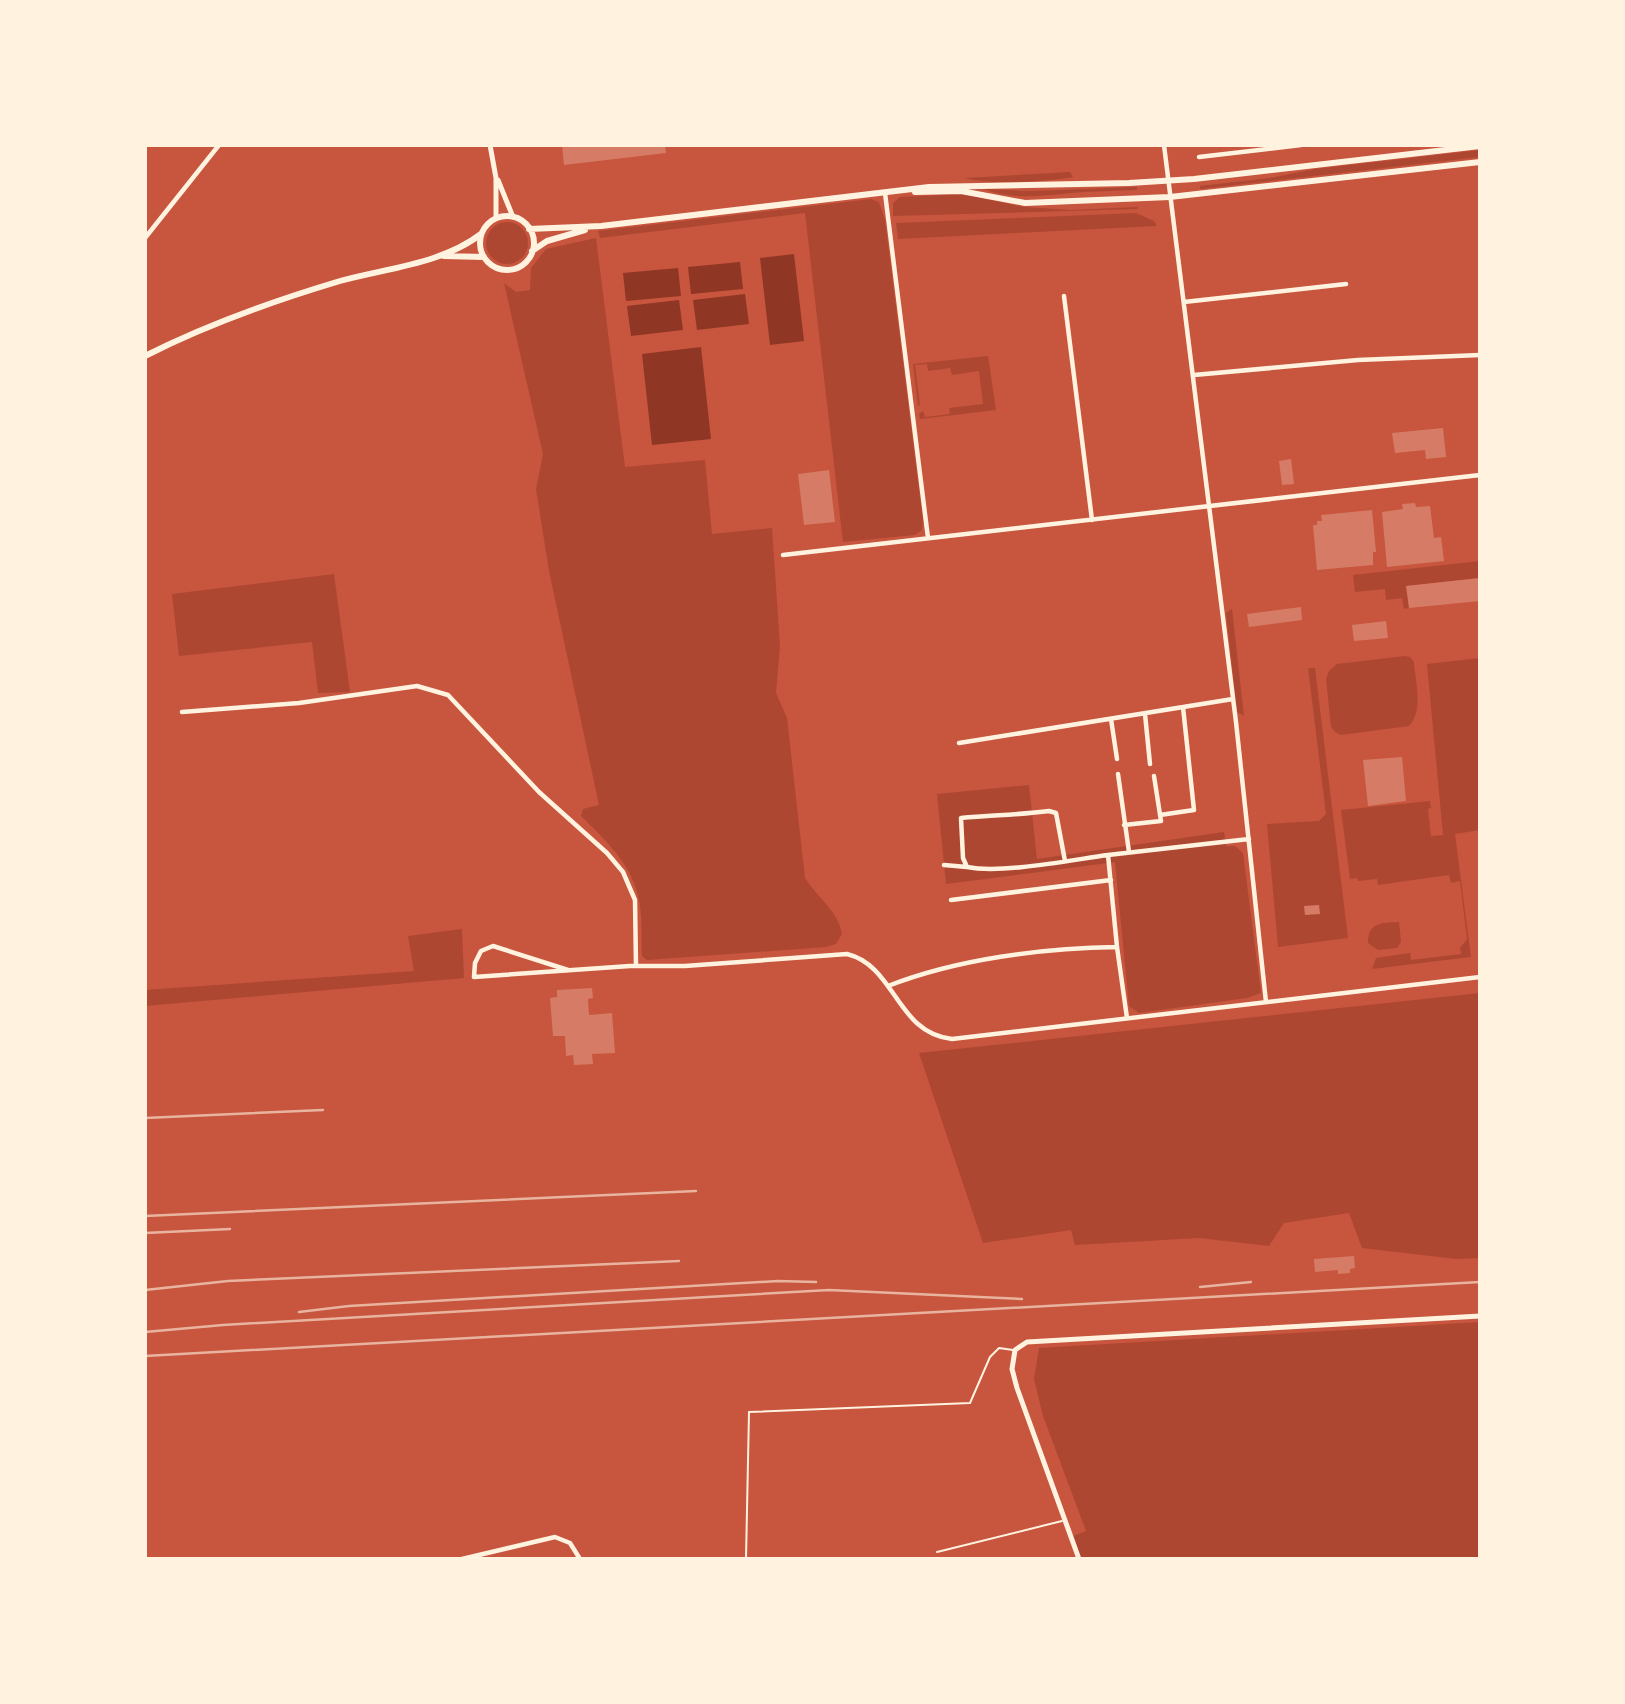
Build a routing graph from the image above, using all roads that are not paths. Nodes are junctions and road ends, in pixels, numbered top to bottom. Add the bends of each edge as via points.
1 (219, 145) edge
2 (489, 145) edge
3 (1164, 145) edge
4 (1301, 145) edge
5 (1480, 146) edge
6 (1199, 157) dead end
7 (1480, 162) edge
8 (496, 178) junction
9 (1167, 181) junction
10 (885, 193) junction
11 (1170, 197) junction
12 (513, 217) junction
13 (496, 218) junction
14 (601, 226) junction
15 (529, 229) junction
16 (481, 234) junction
17 (145, 238) edge
18 (532, 251) junction
19 (439, 256) junction
20 (484, 257) junction
21 (1346, 284) dead end
22 (1064, 296) dead end
23 (1184, 302) junction
24 (1480, 355) edge
25 (145, 356) edge
26 (1194, 375) junction
27 (1480, 475) edge
28 (1209, 507) junction
29 (1092, 520) junction
30 (928, 538) junction
31 (783, 555) dead end
32 (1233, 699) junction
33 (1183, 707) junction
34 (182, 712) dead end
35 (1144, 713) junction
36 (1111, 719) junction
37 (959, 743) dead end
38 (1117, 759) dead end
39 (1150, 764) dead end
40 (1118, 775) dead end
41 (1154, 776) dead end
42 (1160, 815) junction
43 (1124, 825) junction
44 (1249, 839) junction
45 (1129, 852) junction
46 (1108, 855) junction
47 (1065, 861) junction
48 (944, 865) dead end
49 (967, 867) junction
50 (1111, 880) junction
51 (951, 900) dead end
52 (1117, 947) junction
53 (636, 966) junction
54 (568, 970) junction
55 (1480, 977) edge
56 (888, 986) junction
57 (1266, 1002) junction
58 (1127, 1018) junction
59 (1480, 1316) edge
60 (1014, 1350) junction
61 (1066, 1521) junction
62 (937, 1552) dead end
63 (462, 1559) edge
64 (580, 1559) edge
65 (746, 1559) edge
66 (1079, 1559) edge

1 - 17 street
2 - 8 street
3 - 9 street
4 - 6 street
5 - 9 main road
7 - 11 main road
8 - 12 street
8 - 13 street
9 - 10 main road via 929,187
9 - 11 street
10 - 11 main road via 961,191 1025,203
10 - 14 main road
10 - 30 street
11 - 23 street
12 - 13 main road
12 - 15 main road
13 - 16 main road
14 - 15 main road
14 - 18 main road via 547,240
15 - 18 main road
16 - 19 main road
16 - 20 main road
18 - 20 main road via 526,261 510,269 492,265
19 - 20 main road
19 - 25 main road via 282,298
21 - 23 street
22 - 29 street
23 - 26 street
24 - 26 street via 1358,359
26 - 28 street
27 - 28 street
28 - 29 street
28 - 32 street
29 - 30 street
30 - 31 street
32 - 33 street
32 - 44 street
33 - 35 street
33 - 42 street via 1194,810
34 - 53 street via 417,686 448,695 623,872 635,900
35 - 36 street
35 - 39 street
36 - 37 street
36 - 38 street
40 - 43 street
41 - 42 street
42 - 43 street via 1161,821
43 - 45 street
44 - 45 street
44 - 57 street
45 - 46 street
46 - 47 street
46 - 50 street
47 - 49 street
47 - 49 street via 1058,816 1049,810 961,818
48 - 49 street
50 - 51 street
50 - 52 street
52 - 56 street via 1076,948 951,966
52 - 58 street
53 - 54 street
53 - 56 street via 847,954 867,962
54 - 54 street via 493,946 481,951 474,977
55 - 57 street
56 - 58 street via 916,1023 941,1038
57 - 58 street
59 - 60 street via 1027,1342
60 - 61 street via 1017,1388
60 - 65 lane via 999,1348 990,1357 970,1403 749,1412
61 - 62 lane
61 - 66 street
63 - 64 street via 548,1536 570,1543

